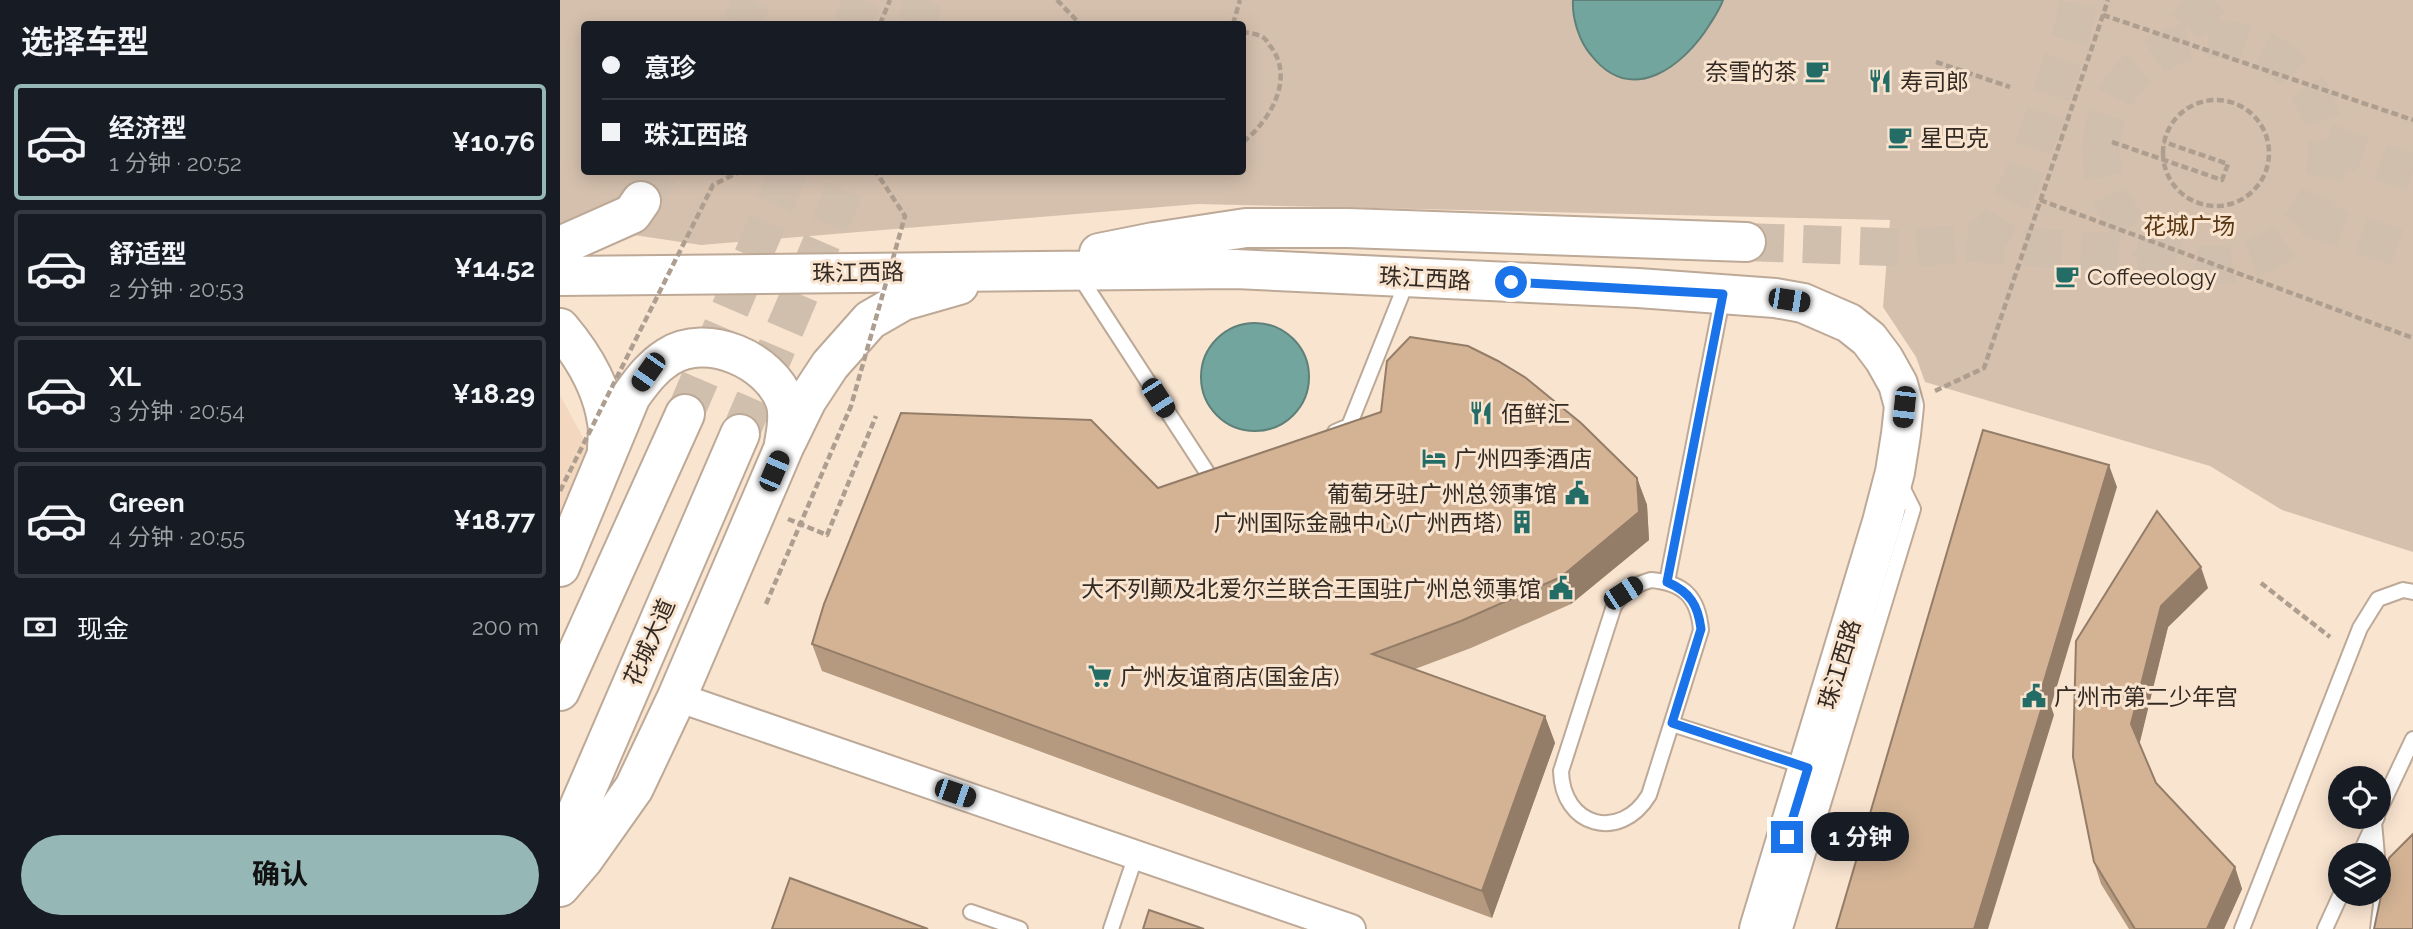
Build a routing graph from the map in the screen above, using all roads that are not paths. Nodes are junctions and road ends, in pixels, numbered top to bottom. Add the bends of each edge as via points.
1 (640, 201) tunnel mouth
2 (1746, 242) tunnel mouth
3 (560, 246) edge
4 (1012, 270) junction
5 (1076, 270) junction
6 (560, 276) edge
7 (1409, 277) junction
8 (1723, 294) junction
9 (560, 328) edge
10 (685, 414) tunnel mouth
11 (740, 434) tunnel mouth
12 (1324, 436) edge
13 (784, 447) junction
14 (606, 454) junction
15 (1237, 470) edge
16 (1895, 472) junction
17 (560, 567) edge
18 (1667, 582) junction
19 (2413, 593) edge
20 (560, 691) edge
21 (677, 697) junction
22 (1672, 723) junction
23 (2413, 739) edge
24 (1808, 768) junction
25 (2391, 786) edge
26 (560, 851) edge
27 (1136, 855) junction
28 (560, 887) edge
29 (2336, 906) edge
30 (2381, 906) edge
31 (971, 912) dead end
32 (1020, 929) edge
33 (1111, 929) edge
34 (1350, 929) edge
35 (1759, 929) edge
36 (1785, 929) edge
37 (2242, 929) edge
38 (2325, 929) edge
39 (2378, 929) edge

1 - 3 main road via 632,214
2 - 4 main road via 1246,228
4 - 5 main road, 珠江西路
4 - 6 main road, 珠江西路
4 - 13 main road via 903,300 870,320 830,365
5 - 7 main road, 珠江西路 via 1236,269
5 - 15 lane via 1212,480
7 - 8 main road, 珠江西路
7 - 12 lane via 1349,426
8 - 16 main road, 珠江西路 via 1803,303 1849,323 1868,339 1885,359 1904,407
8 - 18 lane
9 - 14 main road via 587,365 603,404 608,423
10 - 20 main road
11 - 26 main road, 花城大道
13 - 14 main road via 787,404 777,384 734,353 702,347 670,355 648,372 631,396
13 - 21 main road
14 - 17 main road
16 - 24 main road, 珠江西路
16 - 36 lane via 1913,509
18 - 22 lane via 1693,599 1701,629
18 - 22 lane via 1636,584 1614,606 1561,771 1564,792 1575,811 1587,819 1609,823 1642,808
19 - 37 lane via 2403,590 2378,599 2360,628
21 - 27 street
21 - 28 main road via 634,788
22 - 24 lane
23 - 25 lane
24 - 35 main road, 珠江西路
27 - 33 lane
27 - 34 street
29 - 38 lane
30 - 39 lane
31 - 32 lane

